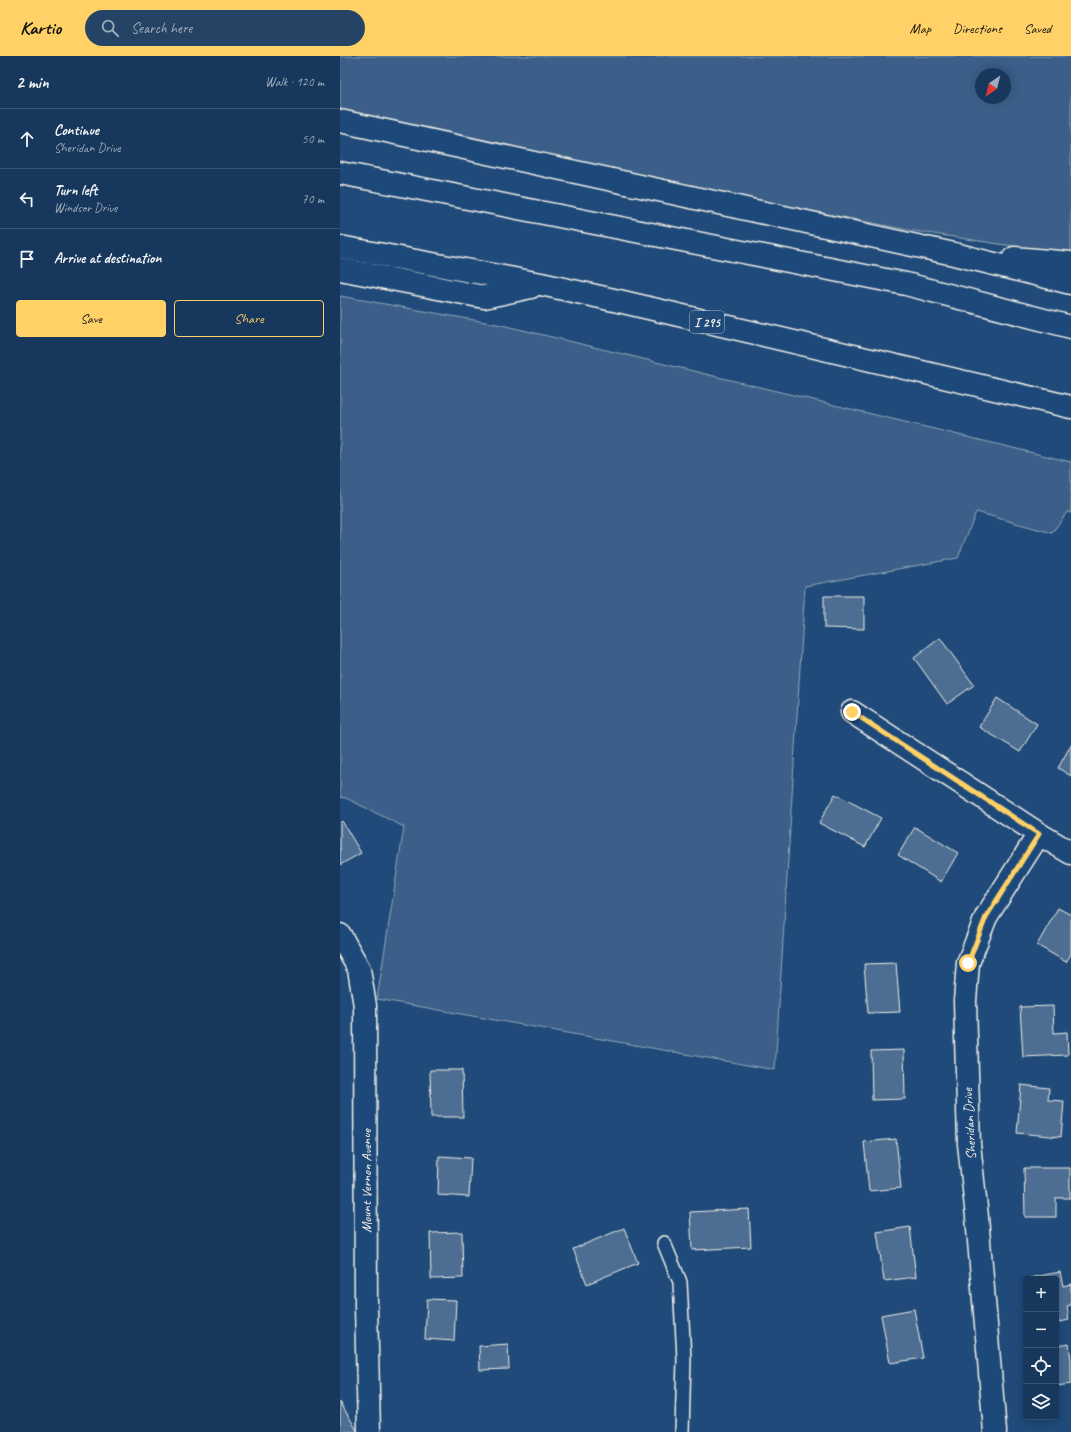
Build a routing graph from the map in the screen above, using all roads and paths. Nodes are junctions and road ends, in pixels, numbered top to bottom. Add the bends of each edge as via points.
1 (340, 121) edge
2 (340, 173) edge
3 (340, 247) edge
4 (954, 254) junction
5 (1071, 263) edge
6 (340, 269) edge
7 (1071, 283) edge
8 (541, 284) junction
9 (1071, 327) edge
10 (1071, 407) edge
11 (852, 712) dead end
12 (1039, 834) junction
13 (1071, 853) edge
14 (340, 935) edge
15 (664, 1243) dead end
16 (369, 1432) edge
17 (682, 1432) edge
18 (995, 1432) edge

1 - 4 main road
2 - 9 main road via 906,284
3 - 8 main road, I 295
4 - 5 main road
4 - 7 main road
6 - 8 main road via 484,297
8 - 10 main road, I 295
11 - 12 main road
12 - 13 main road
12 - 18 main road, Sheridan Drive via 986,917 968,963 965,1001 969,1144
14 - 16 main road, Mount Vernon Avenue via 359,969 365,1006
15 - 17 lane via 680,1282 684,1359

